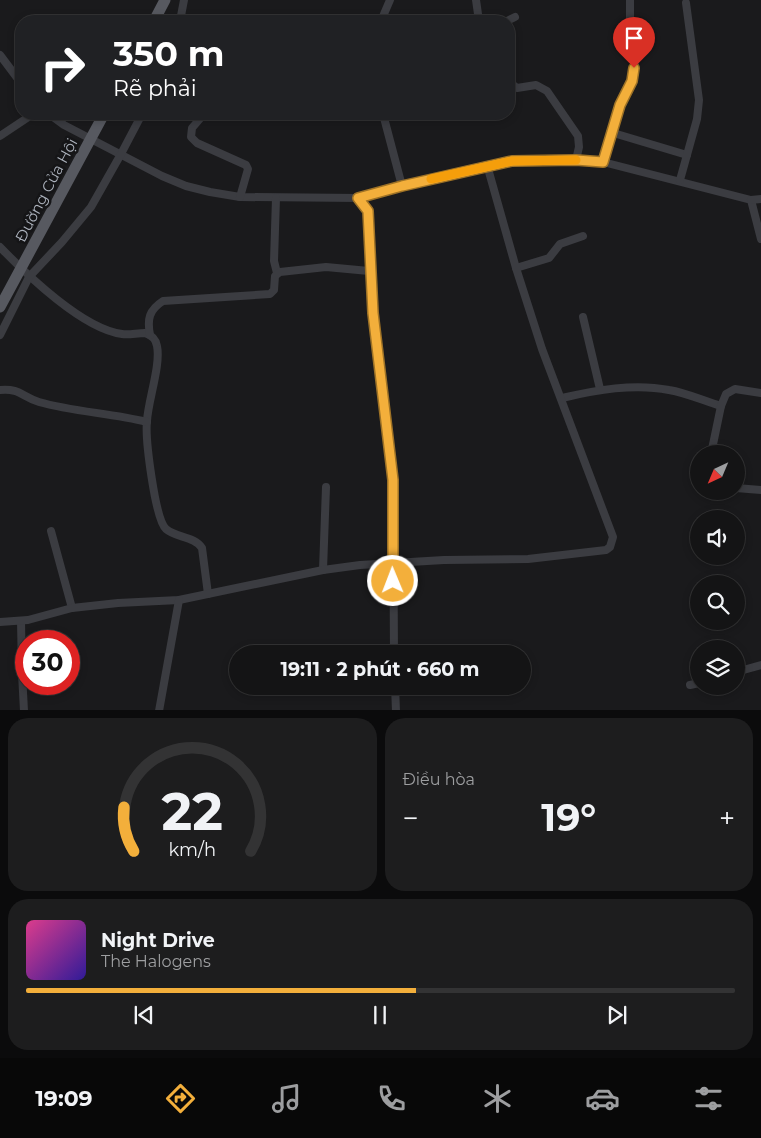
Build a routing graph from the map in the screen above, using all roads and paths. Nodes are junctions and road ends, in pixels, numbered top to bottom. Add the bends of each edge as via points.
1 (166, 0) edge
2 (184, 0) edge
3 (390, 0) edge
4 (476, 0) edge
5 (630, 0) edge
6 (686, 3) dead end
7 (157, 15) edge
8 (181, 15) edge
9 (384, 15) edge
10 (478, 15) edge
11 (0, 55) edge
12 (15, 75) edge
13 (515, 86) edge
14 (24, 120) edge
15 (57, 120) edge
16 (101, 120) edge
17 (139, 120) edge
18 (199, 120) edge
19 (385, 120) edge
20 (610, 132) junction
21 (0, 136) edge
22 (90, 139) junction
23 (121, 154) junction
24 (687, 155) junction
25 (576, 160) junction
26 (603, 162) junction
27 (487, 165) junction
28 (680, 180) junction
29 (402, 186) junction
30 (240, 197) junction
31 (276, 198) junction
32 (358, 198) junction
33 (761, 199) edge
34 (751, 200) junction
35 (583, 236) dead end
36 (761, 239) edge
37 (0, 247) edge
38 (516, 268) junction
39 (370, 271) junction
40 (25, 273) junction
41 (277, 273) junction
42 (0, 307) edge
43 (583, 317) dead end
44 (0, 335) edge
45 (150, 335) junction
46 (600, 389) junction
47 (0, 390) edge
48 (761, 393) edge
49 (562, 398) junction
50 (721, 406) junction
51 (147, 422) junction
52 (714, 445) edge
53 (326, 487) dead end
54 (745, 489) edge
55 (761, 490) edge
56 (52, 531) dead end
57 (392, 563) junction
58 (323, 570) junction
59 (208, 594) junction
60 (179, 600) junction
61 (72, 608) junction
62 (21, 621) junction
63 (0, 622) edge
64 (394, 645) edge
65 (761, 665) edge
66 (745, 669) edge
67 (395, 695) edge
68 (24, 710) edge
69 (159, 710) edge
70 (396, 710) edge

1 - 7 main road
2 - 8 street
3 - 9 street
4 - 10 street
5 - 20 street via 634,68 632,81
6 - 24 street via 699,100
11 - 12 street
13 - 25 street via 536,85 546,92 578,136
14 - 21 street
15 - 22 street
16 - 22 main road, Đường Cửa Hội
17 - 23 street
18 - 30 street via 192,128 191,137 246,165 248,169
19 - 29 street
20 - 24 street
20 - 26 street
22 - 23 street
22 - 40 main road, Đường Cửa Hội
23 - 30 street via 186,186
23 - 40 street via 82,219
24 - 28 street
25 - 26 street
25 - 27 street via 526,160
26 - 28 street
27 - 29 street
27 - 38 street
28 - 34 street
29 - 32 street
30 - 31 street
31 - 32 street
31 - 41 street via 274,261
32 - 39 street via 368,211
33 - 34 street
34 - 36 street
35 - 38 street via 560,244 549,258
37 - 40 street
38 - 49 street via 542,349
39 - 41 street via 326,267
39 - 57 street via 393,480
40 - 42 main road, Đường Cửa Hội
40 - 44 street
40 - 45 street via 58,300 103,329 124,335
41 - 45 street via 274,290 270,294 163,301 149,315
43 - 46 street
45 - 51 street via 158,351
46 - 49 street
46 - 50 street via 667,390
47 - 51 street via 14,389 39,402
48 - 50 street via 732,389
49 - 57 street via 613,537 610,548 528,559
50 - 52 street
51 - 59 street via 160,520 167,530 196,541 202,548
53 - 58 street
54 - 55 street
56 - 61 street
57 - 58 street
57 - 64 street
58 - 59 street
59 - 60 street
60 - 61 street
60 - 69 street
61 - 62 street
62 - 63 street
62 - 68 street
65 - 66 street
67 - 70 street

